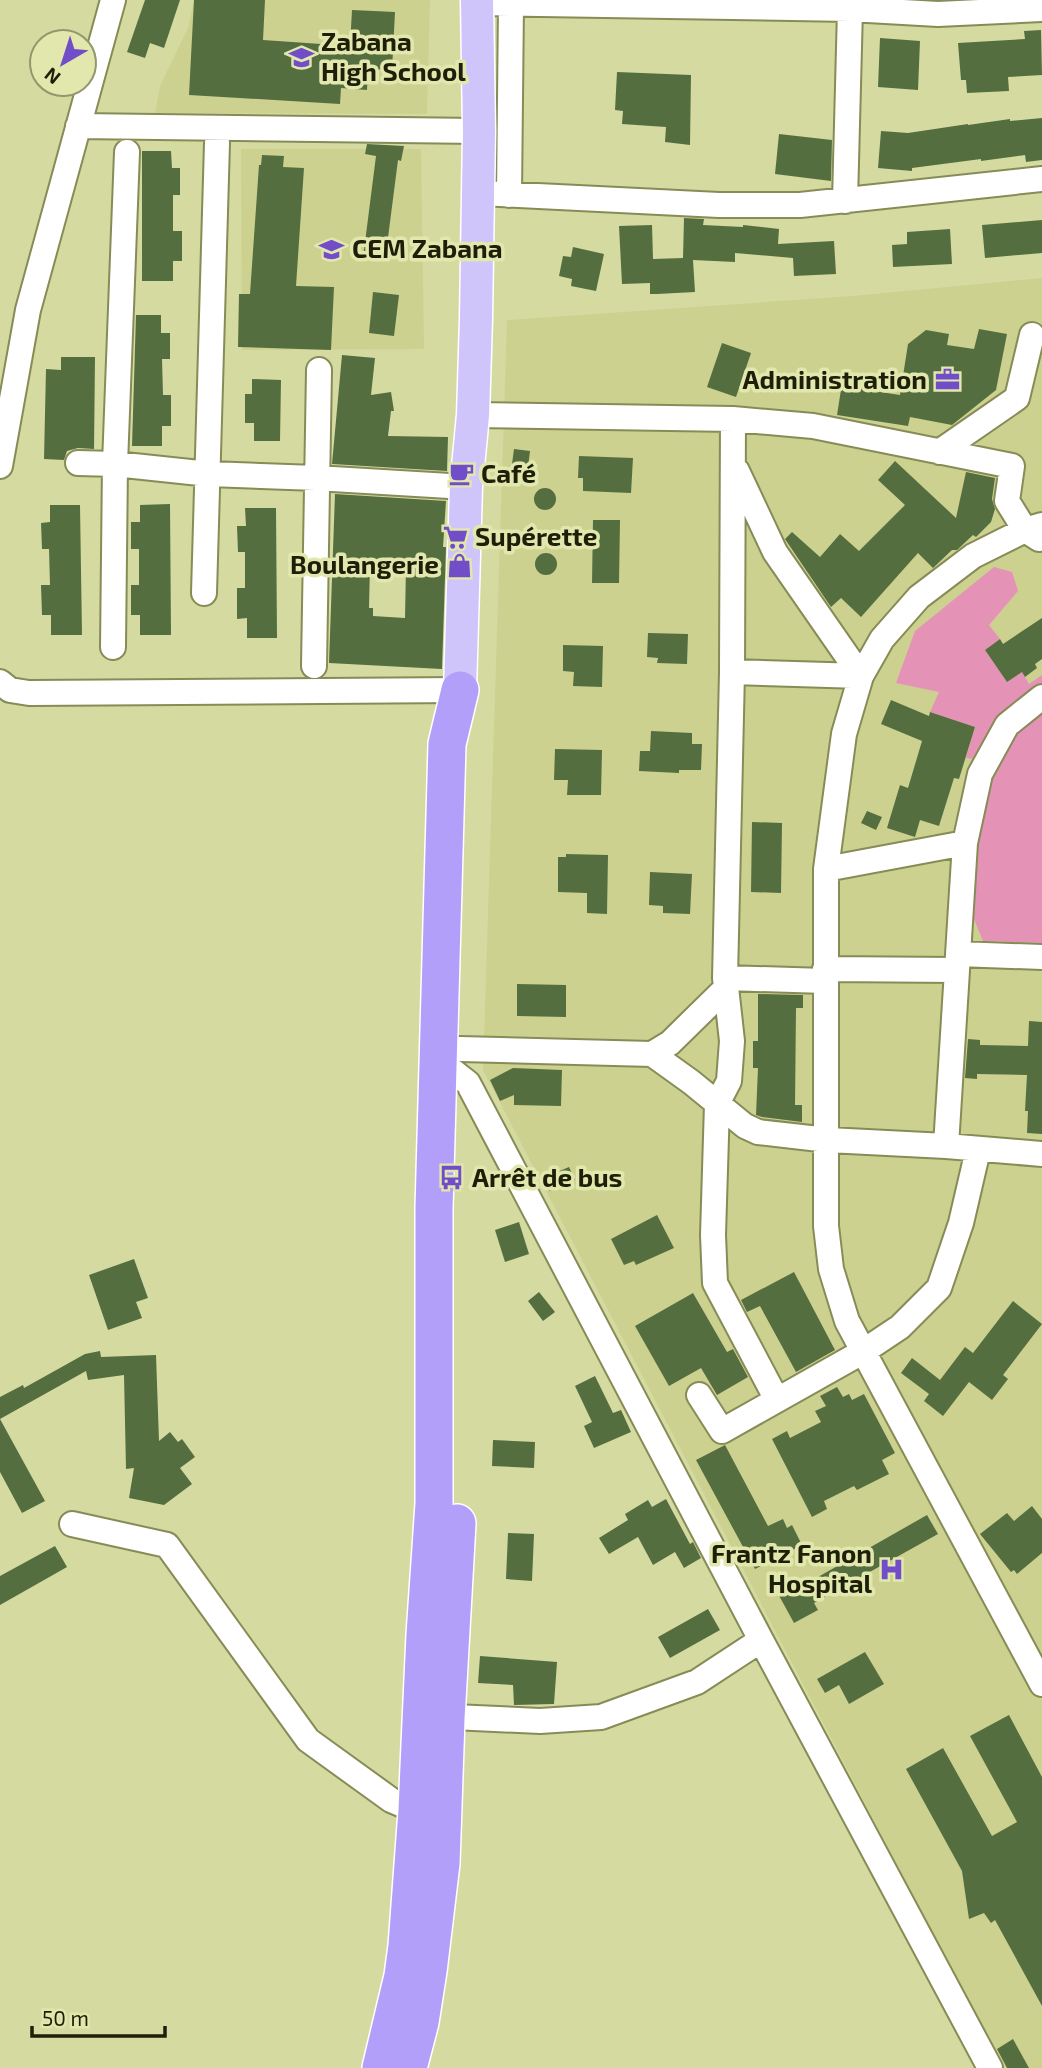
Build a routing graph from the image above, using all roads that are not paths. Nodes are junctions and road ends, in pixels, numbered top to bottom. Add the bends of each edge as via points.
1 (113, 0) edge
2 (477, 1) edge
3 (511, 3) junction
4 (850, 9) junction
5 (1042, 9) edge
6 (78, 126) junction
7 (479, 131) junction
8 (217, 143) dead end
9 (127, 152) dead end
10 (1042, 180) edge
11 (494, 194) junction
12 (845, 201) junction
13 (1032, 335) dead end
14 (319, 370) dead end
15 (473, 415) junction
16 (733, 419) junction
17 (939, 452) junction
18 (78, 463) dead end
19 (733, 463) junction
20 (115, 464) junction
21 (0, 466) edge
22 (209, 474) junction
23 (316, 478) junction
24 (466, 487) junction
25 (1036, 532) edge
26 (204, 593) dead end
27 (113, 647) dead end
28 (314, 666) dead end
29 (732, 672) junction
30 (861, 676) junction
31 (0, 682) edge
32 (460, 690) junction
33 (1042, 697) edge
34 (965, 843) junction
35 (826, 869) junction
36 (1042, 957) edge
37 (958, 962) junction
38 (825, 975) junction
39 (725, 983) junction
40 (652, 1054) junction
41 (453, 1064) junction
42 (717, 1104) junction
43 (828, 1140) junction
44 (946, 1146) junction
45 (978, 1150) junction
46 (1042, 1154) edge
47 (864, 1351) junction
48 (699, 1395) dead end
49 (777, 1400) junction
50 (72, 1524) dead end
51 (761, 1640) junction
52 (1042, 1684) edge
53 (433, 1717) junction
54 (417, 1811) junction
55 (381, 2068) edge
56 (408, 2068) edge
57 (990, 2068) edge

1 - 6 street
2 - 3 street
2 - 7 main road
3 - 4 street
3 - 11 street
4 - 5 street via 938,14
4 - 12 street
6 - 7 street
6 - 21 street via 28,310
7 - 11 main road
8 - 22 street
9 - 20 street
10 - 12 street
11 - 12 street via 719,205
11 - 15 main road
13 - 17 street via 1017,398
14 - 23 street
15 - 16 street
15 - 24 main road
16 - 17 street via 813,426
16 - 19 street
17 - 25 street via 1012,466 1007,501
18 - 20 street
19 - 29 street
19 - 30 street via 775,552
20 - 22 street
20 - 27 street
22 - 23 street
22 - 26 street
23 - 24 street
23 - 28 street
24 - 32 main road
25 - 30 street via 973,556 919,597 882,639
29 - 30 street
29 - 39 street
30 - 35 street via 844,734
31 - 32 street via 10,690 29,693
32 - 41 highway
33 - 34 street via 1007,724 980,774
34 - 35 street
34 - 37 street
35 - 38 street
36 - 37 street
37 - 38 street
37 - 44 street
38 - 39 street
38 - 43 street
39 - 40 street via 670,1043
39 - 42 street via 732,1041 729,1081
40 - 41 street
40 - 42 street
41 - 51 street via 468,1083
41 - 53 highway via 458,1510
42 - 43 street via 758,1132
42 - 49 street via 715,1283
43 - 44 street
43 - 47 street via 826,1226 831,1269 847,1321
44 - 45 street
45 - 46 street
45 - 47 street via 939,1288 900,1327
47 - 49 street
47 - 52 street
48 - 49 street via 722,1431
50 - 54 street via 167,1545 308,1740 391,1800
51 - 53 street via 697,1682 601,1717 540,1721
51 - 57 street
53 - 54 highway
53 - 56 highway via 442,1863 420,2022
54 - 55 highway via 403,1976

